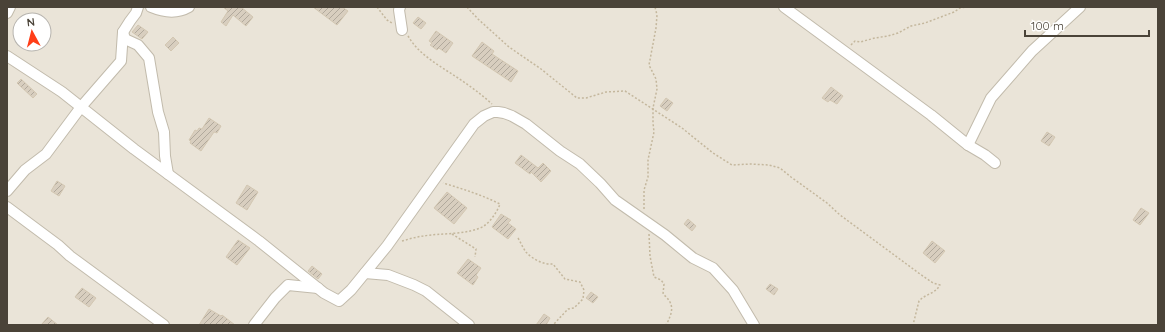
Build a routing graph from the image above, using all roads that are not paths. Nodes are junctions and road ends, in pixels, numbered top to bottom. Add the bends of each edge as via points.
1 (10, 7) edge
2 (138, 7) edge
3 (151, 7) edge
4 (189, 7) edge
5 (400, 7) edge
6 (784, 7) edge
7 (1080, 7) edge
8 (7, 13) edge
9 (402, 30) road end
10 (123, 32) junction
11 (7, 56) edge
12 (81, 107) junction
13 (968, 145) junction
14 (996, 164) dead end
15 (168, 174) junction
16 (7, 191) edge
17 (7, 207) edge
18 (364, 273) junction
19 (318, 288) junction
20 (164, 325) edge
21 (254, 325) edge
22 (469, 325) edge
23 (754, 325) edge

1 - 8 street
2 - 10 street
3 - 4 street via 170,12
5 - 9 street
6 - 13 street
7 - 13 street via 1032,51 990,98
10 - 12 street via 121,61
10 - 15 street via 125,39 138,45 149,58 164,132
11 - 12 street
12 - 15 street
12 - 16 street via 46,154 25,170
13 - 14 street
15 - 19 street
17 - 20 street
18 - 19 street via 351,290 338,301
18 - 22 street via 388,275 414,285
18 - 23 street via 387,246 474,124 493,112 504,112 526,124 580,164 615,200 693,258 713,268 734,290
19 - 21 street via 288,285

